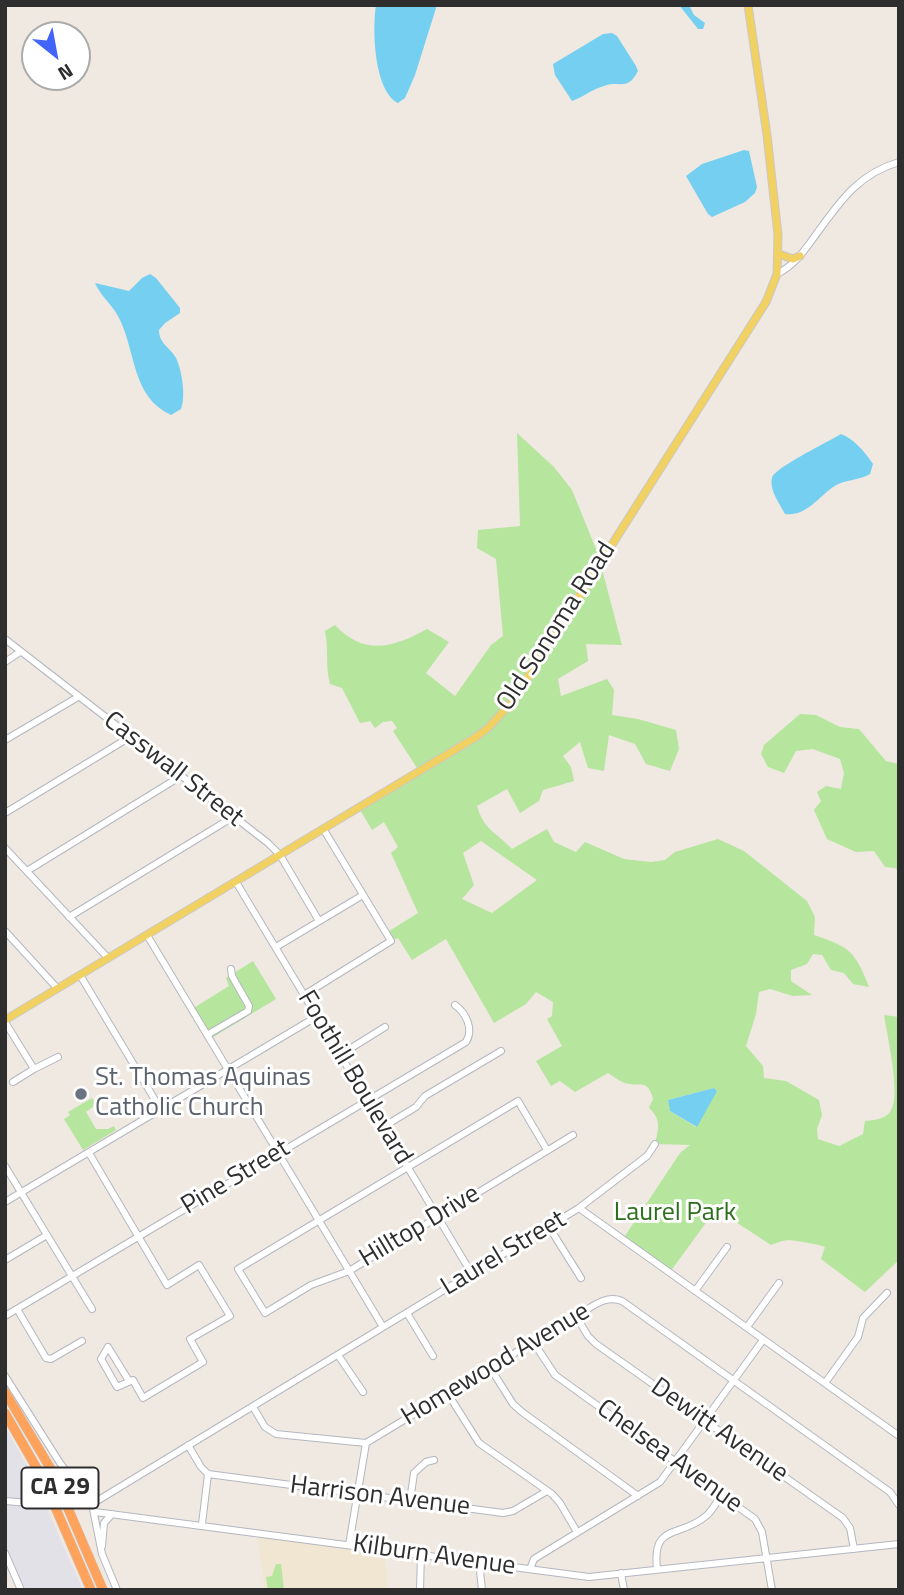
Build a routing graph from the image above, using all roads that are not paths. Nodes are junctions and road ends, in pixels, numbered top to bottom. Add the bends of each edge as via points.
1 (748, 5) edge
2 (899, 162) edge
3 (779, 254) junction
4 (800, 256) junction
5 (778, 274) junction
6 (5, 639) edge
7 (20, 652) junction
8 (5, 662) edge
9 (78, 696) junction
10 (130, 737) junction
11 (5, 740) edge
12 (181, 776) junction
13 (5, 813) edge
14 (233, 817) junction
15 (324, 830) junction
16 (5, 848) edge
17 (281, 855) junction
18 (27, 871) junction
19 (236, 882) junction
20 (363, 895) junction
21 (69, 917) junction
22 (319, 921) junction
23 (5, 931) edge
24 (147, 935) junction
25 (276, 947) junction
26 (107, 958) junction
27 (231, 969) dead end
28 (80, 975) junction
29 (57, 988) junction
30 (304, 995) junction
31 (455, 1005) dead end
32 (316, 1017) junction
33 (5, 1021) edge
34 (385, 1027) dead end
35 (207, 1035) junction
36 (501, 1051) dead end
37 (340, 1055) junction
38 (58, 1057) dead end
39 (34, 1069) junction
40 (228, 1070) junction
41 (13, 1083) dead end
42 (367, 1100) junction
43 (161, 1110) junction
44 (383, 1127) junction
45 (573, 1135) dead end
46 (654, 1144) dead end
47 (547, 1150) junction
48 (89, 1153) junction
49 (279, 1153) junction
50 (5, 1166) edge
51 (407, 1167) junction
52 (22, 1192) junction
53 (5, 1202) edge
54 (579, 1208) junction
55 (436, 1217) junction
56 (319, 1220) junction
57 (549, 1227) junction
58 (47, 1235) junction
59 (137, 1237) junction
60 (727, 1247) dead end
61 (5, 1260) edge
62 (349, 1271) junction
63 (472, 1274) junction
64 (72, 1276) junction
65 (581, 1278) dead end
66 (779, 1283) dead end
67 (695, 1291) junction
68 (887, 1293) dead end
69 (17, 1309) junction
70 (92, 1309) dead end
71 (407, 1313) junction
72 (5, 1316) edge
73 (576, 1316) junction
74 (383, 1327) junction
75 (747, 1327) junction
76 (763, 1340) junction
77 (82, 1341) dead end
78 (534, 1343) junction
79 (338, 1355) junction
80 (433, 1356) dead end
81 (491, 1368) junction
82 (5, 1376) edge
83 (129, 1381) junction
84 (734, 1381) junction
85 (825, 1383) junction
86 (5, 1392) edge
87 (363, 1392) dead end
88 (448, 1394) junction
89 (253, 1407) junction
90 (5, 1413) edge
91 (706, 1421) junction
92 (899, 1436) edge
93 (366, 1443) junction
94 (188, 1445) junction
95 (434, 1461) dead end
96 (677, 1461) junction
97 (208, 1474) junction
98 (547, 1491) junction
99 (356, 1494) junction
100 (722, 1494) junction
101 (638, 1496) junction
102 (5, 1501) edge
103 (410, 1501) junction
104 (42, 1504) dead end
105 (92, 1504) junction
106 (899, 1505) edge
107 (95, 1511) junction
108 (113, 1514) junction
109 (202, 1524) junction
110 (577, 1532) junction
111 (899, 1544) edge
112 (349, 1545) junction
113 (854, 1549) junction
114 (5, 1553) edge
115 (421, 1554) junction
116 (102, 1555) junction
117 (766, 1558) junction
118 (479, 1562) junction
119 (530, 1569) junction
120 (657, 1569) junction
121 (621, 1573) junction
122 (21, 1590) edge
123 (91, 1590) edge
124 (103, 1590) edge
125 (117, 1590) edge
126 (420, 1590) edge
127 (482, 1590) edge
128 (624, 1590) edge
129 (772, 1590) edge

1 - 3 main road, Old Sonoma Road
2 - 4 street via 852,188
3 - 4 main road via 793,259
3 - 5 main road, Old Sonoma Road
4 - 5 street
5 - 15 main road, Old Sonoma Road via 766,302 512,702 488,729
6 - 7 street, Casswall Street
7 - 8 street
7 - 9 street, Casswall Street
9 - 10 street, Casswall Street
9 - 11 street
10 - 12 street, Casswall Street
10 - 13 street
12 - 14 street, Casswall Street
12 - 18 street
14 - 17 street, Casswall Street
14 - 21 street
15 - 17 main road, Old Sonoma Road
15 - 20 street
16 - 18 street
17 - 19 main road, Old Sonoma Road
17 - 22 street, Casswall Street
18 - 21 street
19 - 24 main road, Old Sonoma Road
19 - 25 street, Foothill Boulevard
20 - 22 street
20 - 30 street via 391,941
21 - 26 street
22 - 25 street
23 - 29 street
24 - 26 main road, Old Sonoma Road
24 - 35 street
25 - 30 street, Foothill Boulevard
26 - 28 main road, Old Sonoma Road
27 - 35 street via 248,1011
28 - 29 main road, Old Sonoma Road
28 - 43 street
29 - 33 main road, Old Sonoma Road
30 - 32 street, Foothill Boulevard
31 - 42 street, Pine Street via 465,1017 468,1039
32 - 37 street, Foothill Boulevard
32 - 40 street
33 - 39 street
34 - 37 street
35 - 40 street
36 - 44 street
37 - 42 street, Foothill Boulevard
38 - 39 street
39 - 41 street
40 - 43 street
40 - 49 street
42 - 44 street, Foothill Boulevard
42 - 49 street, Pine Street
43 - 48 street
44 - 51 street, Foothill Boulevard
45 - 47 street, Hilltop Drive
46 - 54 street via 647,1156
47 - 51 street via 518,1101
47 - 55 street, Hilltop Drive
48 - 52 street
48 - 59 street
49 - 56 street
49 - 59 street, Pine Street
50 - 52 street
51 - 55 street, Foothill Boulevard
51 - 56 street
52 - 53 street
52 - 58 street
54 - 57 street, Laurel Street
54 - 67 street, Laurel Street
55 - 62 street, Hilltop Drive
55 - 63 street, Foothill Boulevard
56 - 62 street
56 - 62 street, Hilltop Drive via 238,1269 265,1313 311,1284
57 - 63 street, Laurel Street
57 - 65 street
58 - 61 street
58 - 64 street
59 - 64 street, Pine Street
59 - 83 street via 167,1285 199,1265 230,1316 190,1339 203,1362 143,1398
60 - 67 street
62 - 74 street
63 - 71 street, Laurel Street
64 - 69 street, Pine Street
64 - 70 street
66 - 75 street
67 - 75 street, Laurel Street
68 - 85 street via 863,1318 859,1336
69 - 72 street, Pine Street
69 - 77 street via 46,1358
71 - 74 street, Laurel Street
71 - 80 street
73 - 78 street, Homewood Avenue
73 - 84 street, Homewood Avenue via 606,1299 617,1299
73 - 91 street, Dewitt Avenue via 596,1344
74 - 79 street, Laurel Street
75 - 76 street, Laurel Street
76 - 84 street
76 - 85 street, Laurel Street
78 - 81 street, Homewood Avenue
78 - 96 street, Chelsea Avenue via 555,1375
79 - 87 street
79 - 89 street, Laurel Street
81 - 88 street, Homewood Avenue
81 - 101 street via 522,1412
82 - 105 street
83 - 83 street via 117,1387 101,1359 108,1347
84 - 91 street
84 - 106 street, Homewood Avenue via 890,1492
85 - 92 street, Laurel Street
86 - 124 highway, CA 29 via 52,1471
88 - 93 street, Homewood Avenue
88 - 98 street via 479,1443
89 - 93 street via 265,1427 276,1434
89 - 94 street, Laurel Street
90 - 123 highway, CA 29 via 43,1479
91 - 96 street
91 - 113 street, Dewitt Avenue via 843,1518
93 - 99 street
94 - 97 street
94 - 105 street, Laurel Street
95 - 103 street via 414,1473
96 - 100 street, Chelsea Avenue
96 - 101 street via 660,1482
97 - 99 street, Harrison Avenue
97 - 109 street
98 - 103 street, Harrison Avenue via 503,1513
98 - 110 street
99 - 103 street, Harrison Avenue
99 - 112 street
100 - 117 street, Chelsea Avenue via 755,1518
100 - 120 street via 704,1518 661,1539 655,1548
101 - 110 street
102 - 104 street
105 - 107 street
107 - 108 street, Kilburn Avenue
107 - 116 street
108 - 109 street, Kilburn Avenue
108 - 116 street via 104,1523
109 - 112 street, Kilburn Avenue
110 - 119 street via 534,1559
111 - 113 street, Kilburn Avenue
112 - 115 street, Kilburn Avenue
113 - 117 street, Kilburn Avenue
114 - 122 street
115 - 118 street, Kilburn Avenue
115 - 126 street
116 - 125 street
117 - 120 street, Kilburn Avenue
117 - 129 street, Chelsea Avenue
118 - 119 street, Kilburn Avenue
118 - 127 street
119 - 121 street, Kilburn Avenue via 589,1577
120 - 121 street, Kilburn Avenue
121 - 128 street

